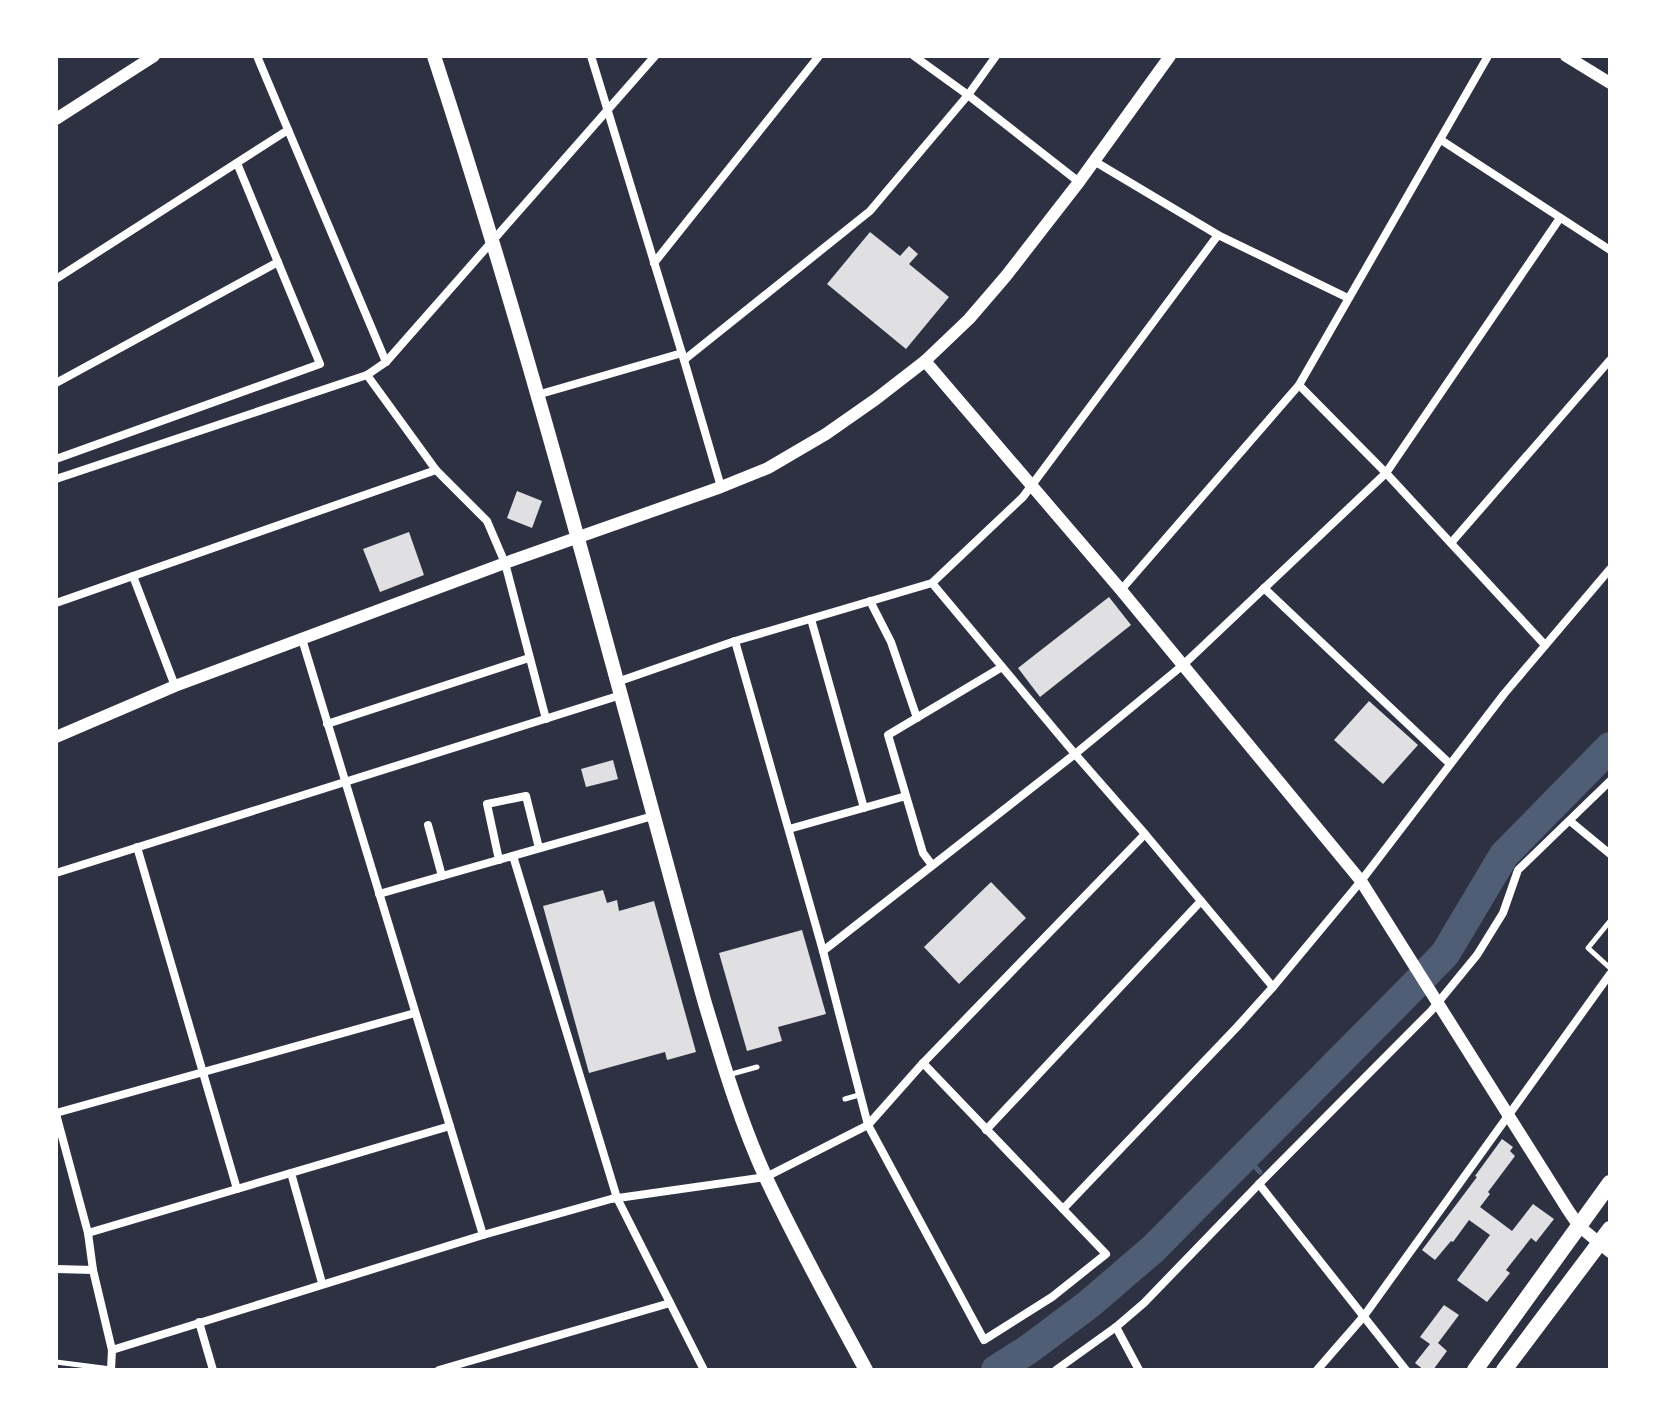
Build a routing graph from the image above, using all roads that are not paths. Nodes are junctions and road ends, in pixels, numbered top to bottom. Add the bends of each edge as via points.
1 (154, 56) edge
2 (257, 56) edge
3 (434, 56) edge
4 (591, 56) edge
5 (655, 56) edge
6 (819, 56) edge
7 (914, 56) edge
8 (996, 56) edge
9 (1170, 56) edge
10 (1488, 56) edge
11 (1566, 56) edge
12 (1610, 83) edge
13 (968, 95) junction
14 (607, 110) junction
15 (56, 119) edge
16 (288, 130) junction
17 (1441, 140) junction
18 (1094, 161) junction
19 (237, 163) junction
20 (1079, 182) junction
21 (1560, 218) junction
22 (1218, 235) junction
23 (493, 241) junction
24 (1610, 250) edge
25 (278, 262) junction
26 (654, 263) junction
27 (56, 279) edge
28 (1348, 298) junction
29 (683, 356) junction
30 (1610, 360) edge
31 (925, 361) junction
32 (386, 362) junction
33 (367, 375) junction
34 (56, 383) edge
35 (1299, 385) junction
36 (536, 395) junction
37 (56, 459) edge
38 (436, 470) junction
39 (1386, 473) junction
40 (56, 479) edge
41 (1032, 485) junction
42 (721, 487) junction
43 (577, 539) junction
44 (1451, 543) junction
45 (505, 563) junction
46 (1610, 569) edge
47 (133, 576) junction
48 (932, 583) junction
49 (1264, 588) junction
50 (1121, 590) junction
51 (870, 601) junction
52 (56, 603) edge
53 (811, 619) junction
54 (302, 639) junction
55 (735, 641) junction
56 (1545, 645) junction
57 (529, 658) junction
58 (1183, 665) junction
59 (1002, 667) junction
60 (175, 686) junction
61 (619, 689) junction
62 (917, 718) junction
63 (546, 719) junction
64 (327, 724) junction
65 (56, 737) edge
66 (1075, 754) junction
67 (1450, 764) junction
68 (1610, 781) edge
69 (345, 782) junction
70 (906, 796) junction
71 (864, 808) junction
72 (653, 816) junction
73 (1570, 821) junction
74 (428, 825) dead end
75 (789, 829) junction
76 (1145, 834) junction
77 (137, 847) junction
78 (539, 848) junction
79 (1610, 854) edge
80 (513, 856) junction
81 (499, 860) junction
82 (932, 865) junction
83 (56, 873) edge
84 (442, 876) junction
85 (1361, 881) junction
86 (379, 894) junction
87 (1201, 901) junction
88 (1610, 921) edge
89 (823, 951) junction
90 (1610, 971) edge
91 (1273, 987) junction
92 (1435, 997) junction
93 (415, 1013) junction
94 (923, 1063) junction
95 (757, 1067) dead end
96 (203, 1072) junction
97 (727, 1075) junction
98 (860, 1095) junction
99 (845, 1099) dead end
100 (56, 1114) edge
101 (1507, 1115) junction
102 (868, 1125) junction
103 (450, 1126) junction
104 (986, 1130) junction
105 (291, 1173) junction
106 (766, 1177) junction
107 (1610, 1183) edge
108 (1259, 1184) junction
109 (237, 1189) junction
110 (617, 1198) junction
111 (1063, 1209) junction
112 (1579, 1226) junction
113 (1610, 1229) edge
114 (88, 1233) junction
115 (483, 1235) junction
116 (1604, 1248) edge
117 (56, 1269) edge
118 (93, 1270) junction
119 (322, 1283) junction
120 (670, 1303) junction
121 (1364, 1316) junction
122 (199, 1322) junction
123 (1116, 1327) junction
124 (112, 1350) junction
125 (56, 1362) edge
126 (111, 1370) edge
127 (213, 1370) edge
128 (439, 1370) edge
129 (704, 1370) edge
130 (866, 1370) edge
131 (1056, 1370) edge
132 (1139, 1370) edge
133 (1317, 1370) edge
134 (1406, 1370) edge
135 (1475, 1370) edge
136 (1504, 1370) edge

1 - 15 street
2 - 16 street
3 - 23 main road
4 - 14 street
5 - 14 street
6 - 26 street
7 - 13 street
8 - 13 street
9 - 18 street
10 - 17 street
11 - 12 street
13 - 20 street
13 - 29 street via 870,211
14 - 23 street
14 - 26 street
16 - 19 street
16 - 32 street
17 - 21 street
17 - 28 street
18 - 20 street
18 - 22 street
19 - 25 street
19 - 27 street
20 - 31 street via 1006,276
21 - 24 street
21 - 39 street
22 - 28 street
22 - 41 street
23 - 32 street
23 - 36 main road
25 - 34 street
25 - 37 street via 320,364
26 - 29 street
28 - 35 street
29 - 36 street
29 - 42 street
30 - 44 street
31 - 41 street
31 - 42 street via 826,434 768,468
32 - 33 street
33 - 38 street
33 - 40 street
35 - 39 street
35 - 50 street
36 - 43 main road
38 - 45 street via 487,521
38 - 47 street
39 - 44 street
39 - 49 street
41 - 48 street
41 - 50 street
42 - 43 street
43 - 45 street
43 - 61 main road
44 - 56 street
45 - 54 street
45 - 57 street
46 - 56 street
47 - 52 street
47 - 60 street
48 - 51 street
48 - 59 street
49 - 58 street
49 - 67 street
50 - 58 street
51 - 53 street
51 - 62 street via 891,642
53 - 55 street
53 - 71 street
54 - 60 street
54 - 64 street
55 - 61 street
55 - 75 street
56 - 67 street
57 - 63 street
57 - 64 street
58 - 66 street
58 - 85 street
59 - 62 street
59 - 66 street
60 - 65 street
61 - 63 street
61 - 72 main road
62 - 70 street via 888,735
63 - 69 street
64 - 69 street
66 - 76 street
66 - 82 street
67 - 85 street
68 - 73 street
69 - 77 street
69 - 86 street
70 - 71 street
70 - 82 street via 923,853
71 - 75 street
72 - 78 street
72 - 97 main road
73 - 79 street
73 - 92 street via 1518,870 1503,913 1477,955
74 - 84 street
75 - 89 street
76 - 87 street
76 - 94 street
77 - 83 street
77 - 96 street
78 - 80 street
78 - 81 street via 526,796 487,804
80 - 81 street
80 - 110 street
81 - 84 street
82 - 89 street
84 - 86 street
85 - 91 street
85 - 92 street
86 - 93 street
87 - 91 street
87 - 104 street
88 - 90 lane via 1588,948
89 - 98 street
90 - 101 street
91 - 111 street
92 - 101 street
92 - 108 street
93 - 96 street
93 - 103 street
94 - 102 street
94 - 104 street
95 - 97 lane
96 - 100 street
96 - 109 street
97 - 106 main road
98 - 99 lane
98 - 102 street
100 - 114 street
101 - 112 street
101 - 121 street
102 - 106 street
102 - 111 street via 984,1340 1052,1297 1106,1254
103 - 105 street
103 - 115 street
104 - 111 street
105 - 109 street
105 - 119 street
106 - 110 street
106 - 130 main road
107 - 112 main road
108 - 121 street
108 - 123 street
109 - 114 street
110 - 115 street
110 - 120 street
112 - 116 street
112 - 135 main road
113 - 116 main road
114 - 118 street
115 - 119 street
116 - 136 main road
117 - 118 street
118 - 124 street
119 - 122 street
120 - 128 street
120 - 129 street
121 - 133 street
121 - 134 street
122 - 124 street
122 - 127 street
123 - 131 street
123 - 132 street
124 - 126 street
125 - 126 lane

